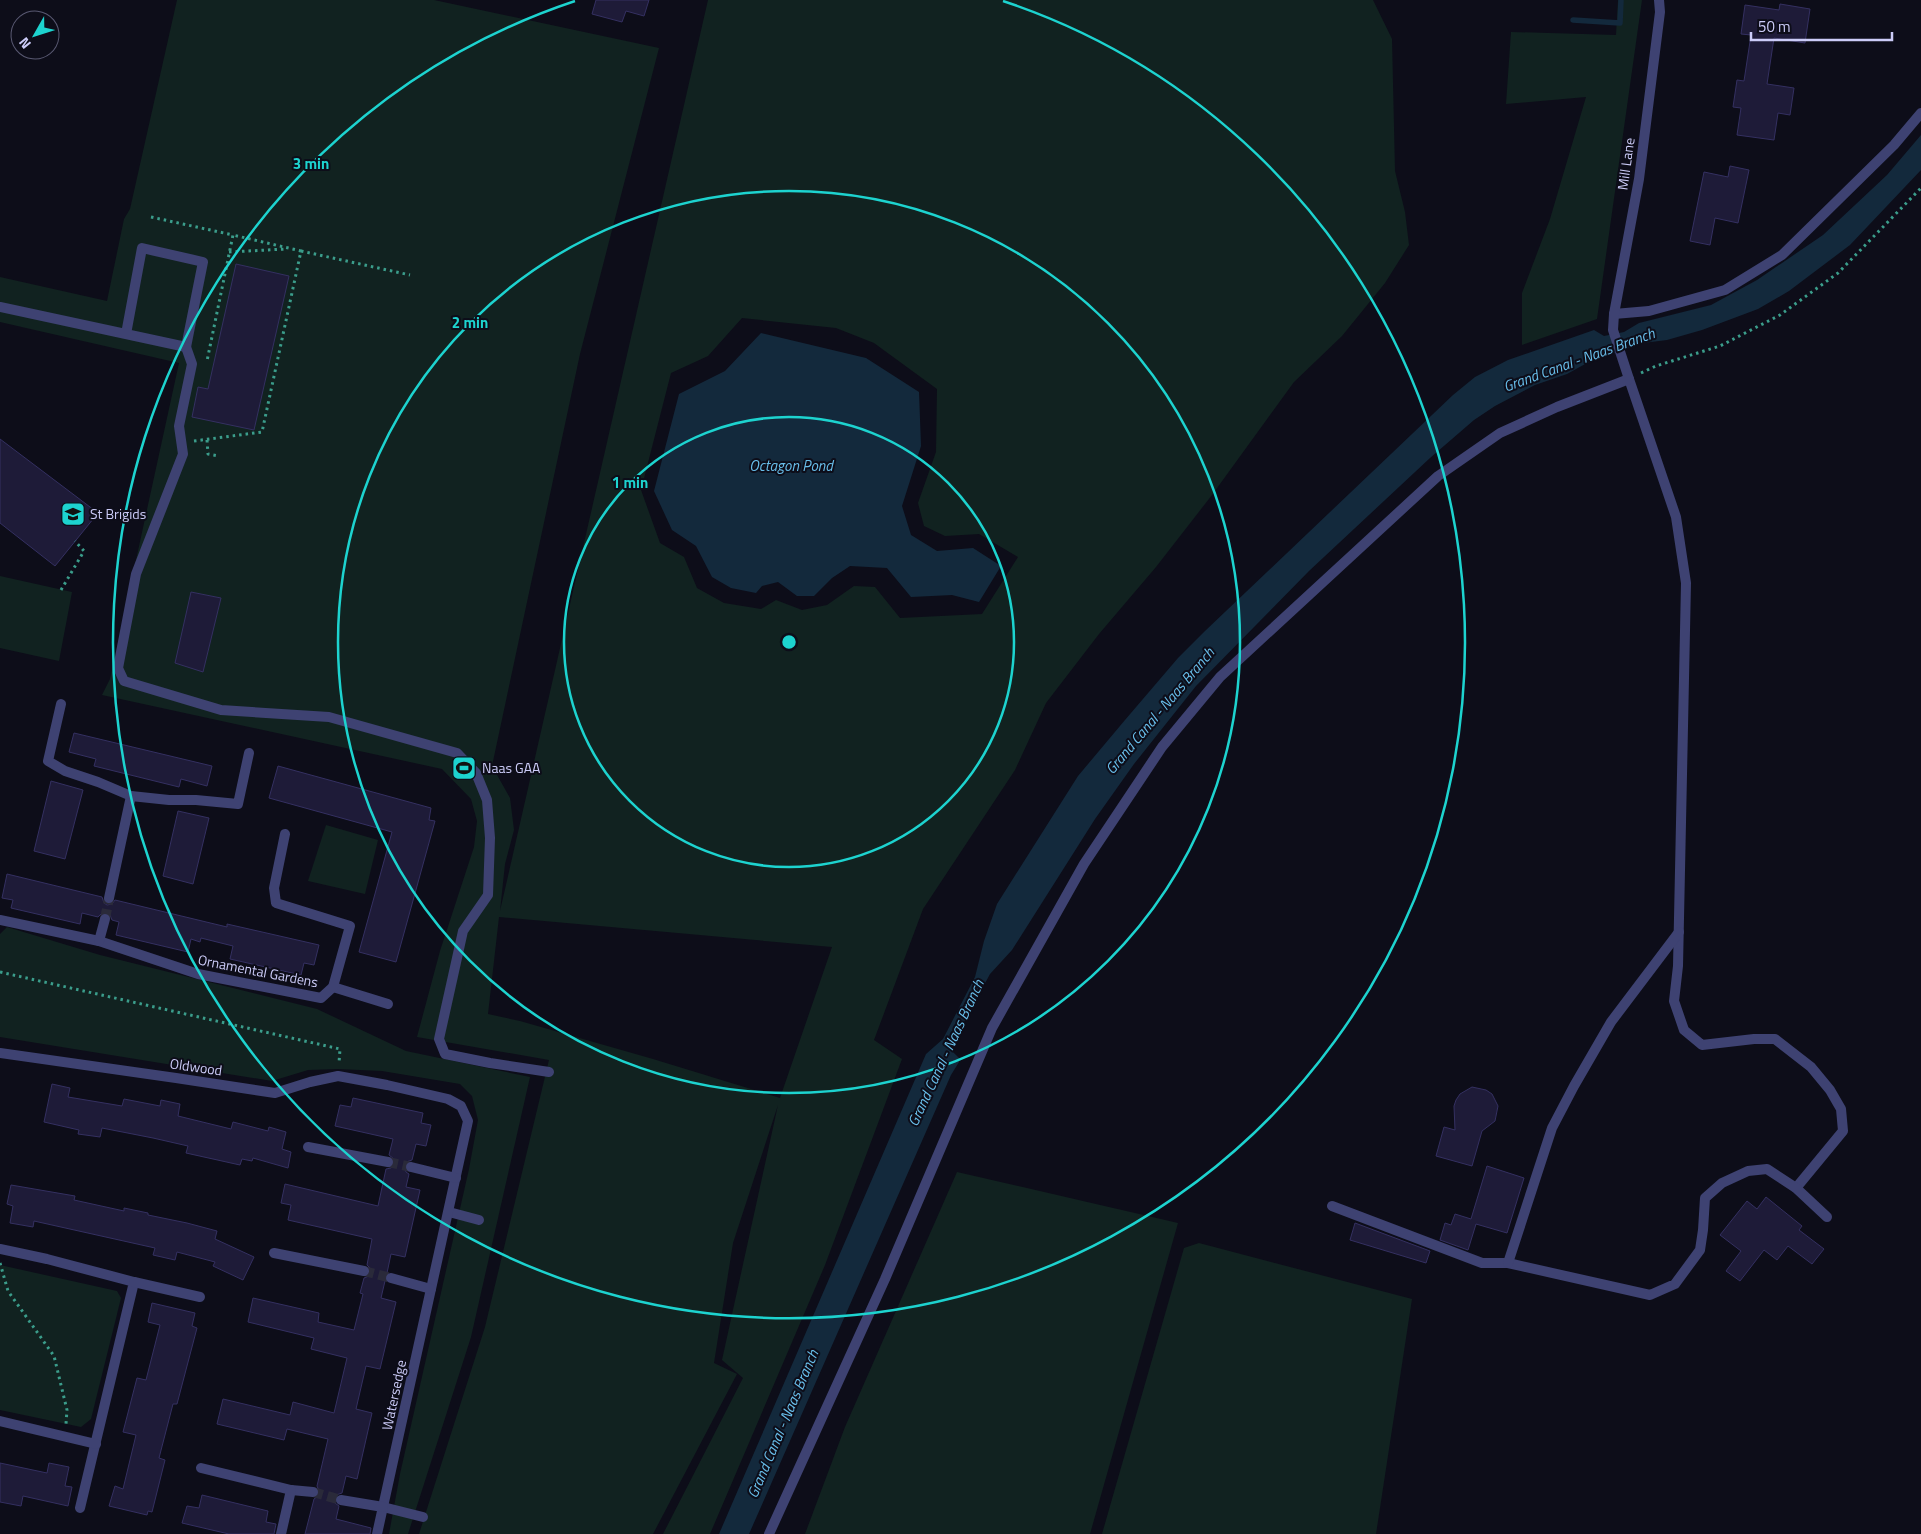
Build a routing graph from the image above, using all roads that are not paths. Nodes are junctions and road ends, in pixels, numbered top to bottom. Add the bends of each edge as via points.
1 (1659, 0) edge
2 (1921, 113) edge
3 (0, 307) edge
4 (1614, 314) junction
5 (126, 334) junction
6 (186, 347) junction
7 (1629, 379) junction
8 (61, 704) dead end
9 (249, 753) dead end
10 (131, 796) junction
11 (285, 834) dead end
12 (109, 898) tunnel mouth
13 (105, 919) tunnel mouth
14 (0, 920) edge
15 (1679, 932) junction
16 (99, 941) junction
17 (333, 987) junction
18 (388, 1004) dead end
19 (0, 1053) edge
20 (549, 1072) dead end
21 (387, 1085) joint
22 (308, 1147) dead end
23 (388, 1162) tunnel mouth
24 (411, 1167) tunnel mouth
25 (456, 1178) junction
26 (1796, 1188) junction
27 (1332, 1206) dead end
28 (449, 1212) junction
29 (1827, 1217) dead end
30 (479, 1220) dead end
31 (0, 1249) edge
32 (274, 1253) dead end
33 (1508, 1263) junction
34 (364, 1271) tunnel mouth
35 (391, 1278) tunnel mouth
36 (134, 1282) junction
37 (431, 1289) junction
38 (200, 1297) dead end
39 (0, 1421) edge
40 (96, 1444) junction
41 (201, 1468) dead end
42 (292, 1490) junction
43 (313, 1492) tunnel mouth
44 (341, 1500) tunnel mouth
45 (383, 1507) junction
46 (80, 1508) dead end
47 (423, 1517) dead end
48 (281, 1534) edge
49 (377, 1534) edge
50 (769, 1534) edge

1 - 4 street, Mill Lane via 1639,179
2 - 4 street via 1894,145 1782,255 1725,290 1648,311
3 - 5 street
4 - 7 street, Mill Lane via 1613,330
5 - 6 street
5 - 6 street via 142,248 202,262
6 - 20 street via 192,364 179,426 183,454 136,574 118,668 124,681 221,710 329,717 457,753 476,773 487,800 490,838 488,894 463,931 439,1039 445,1054
7 - 15 street via 1676,517 1686,583
7 - 50 street via 1500,433 1438,476 1220,677 1162,747 1084,864 992,1028 885,1279
8 - 10 street via 48,761 65,772
9 - 10 street via 238,804
10 - 12 street
11 - 17 street, Ornamental Gardens via 274,888 276,903 350,926
13 - 16 street
14 - 16 street, Ornamental Gardens
15 - 26 street via 1674,1001 1684,1030 1702,1045 1775,1039 1811,1067 1841,1109 1844,1131
15 - 33 street via 1611,1022 1552,1128
16 - 17 street, Ornamental Gardens via 198,974 320,998
17 - 18 street
19 - 21 street, Oldwood via 275,1093 338,1076
21 - 25 street, Watersedge via 448,1099 461,1106 468,1121
22 - 23 street
24 - 25 street
25 - 28 street, Watersedge
26 - 29 street
26 - 33 street via 1767,1169 1748,1171 1722,1183 1705,1198 1700,1250 1675,1284 1650,1295
27 - 33 street via 1482,1263
28 - 30 street
28 - 37 street, Watersedge
31 - 36 street
32 - 34 street
35 - 37 street
36 - 38 street
36 - 40 street
37 - 45 street, Watersedge
39 - 40 street
40 - 46 street
41 - 42 street
42 - 43 street
42 - 48 street
44 - 45 street
45 - 47 street
45 - 49 street, Watersedge

